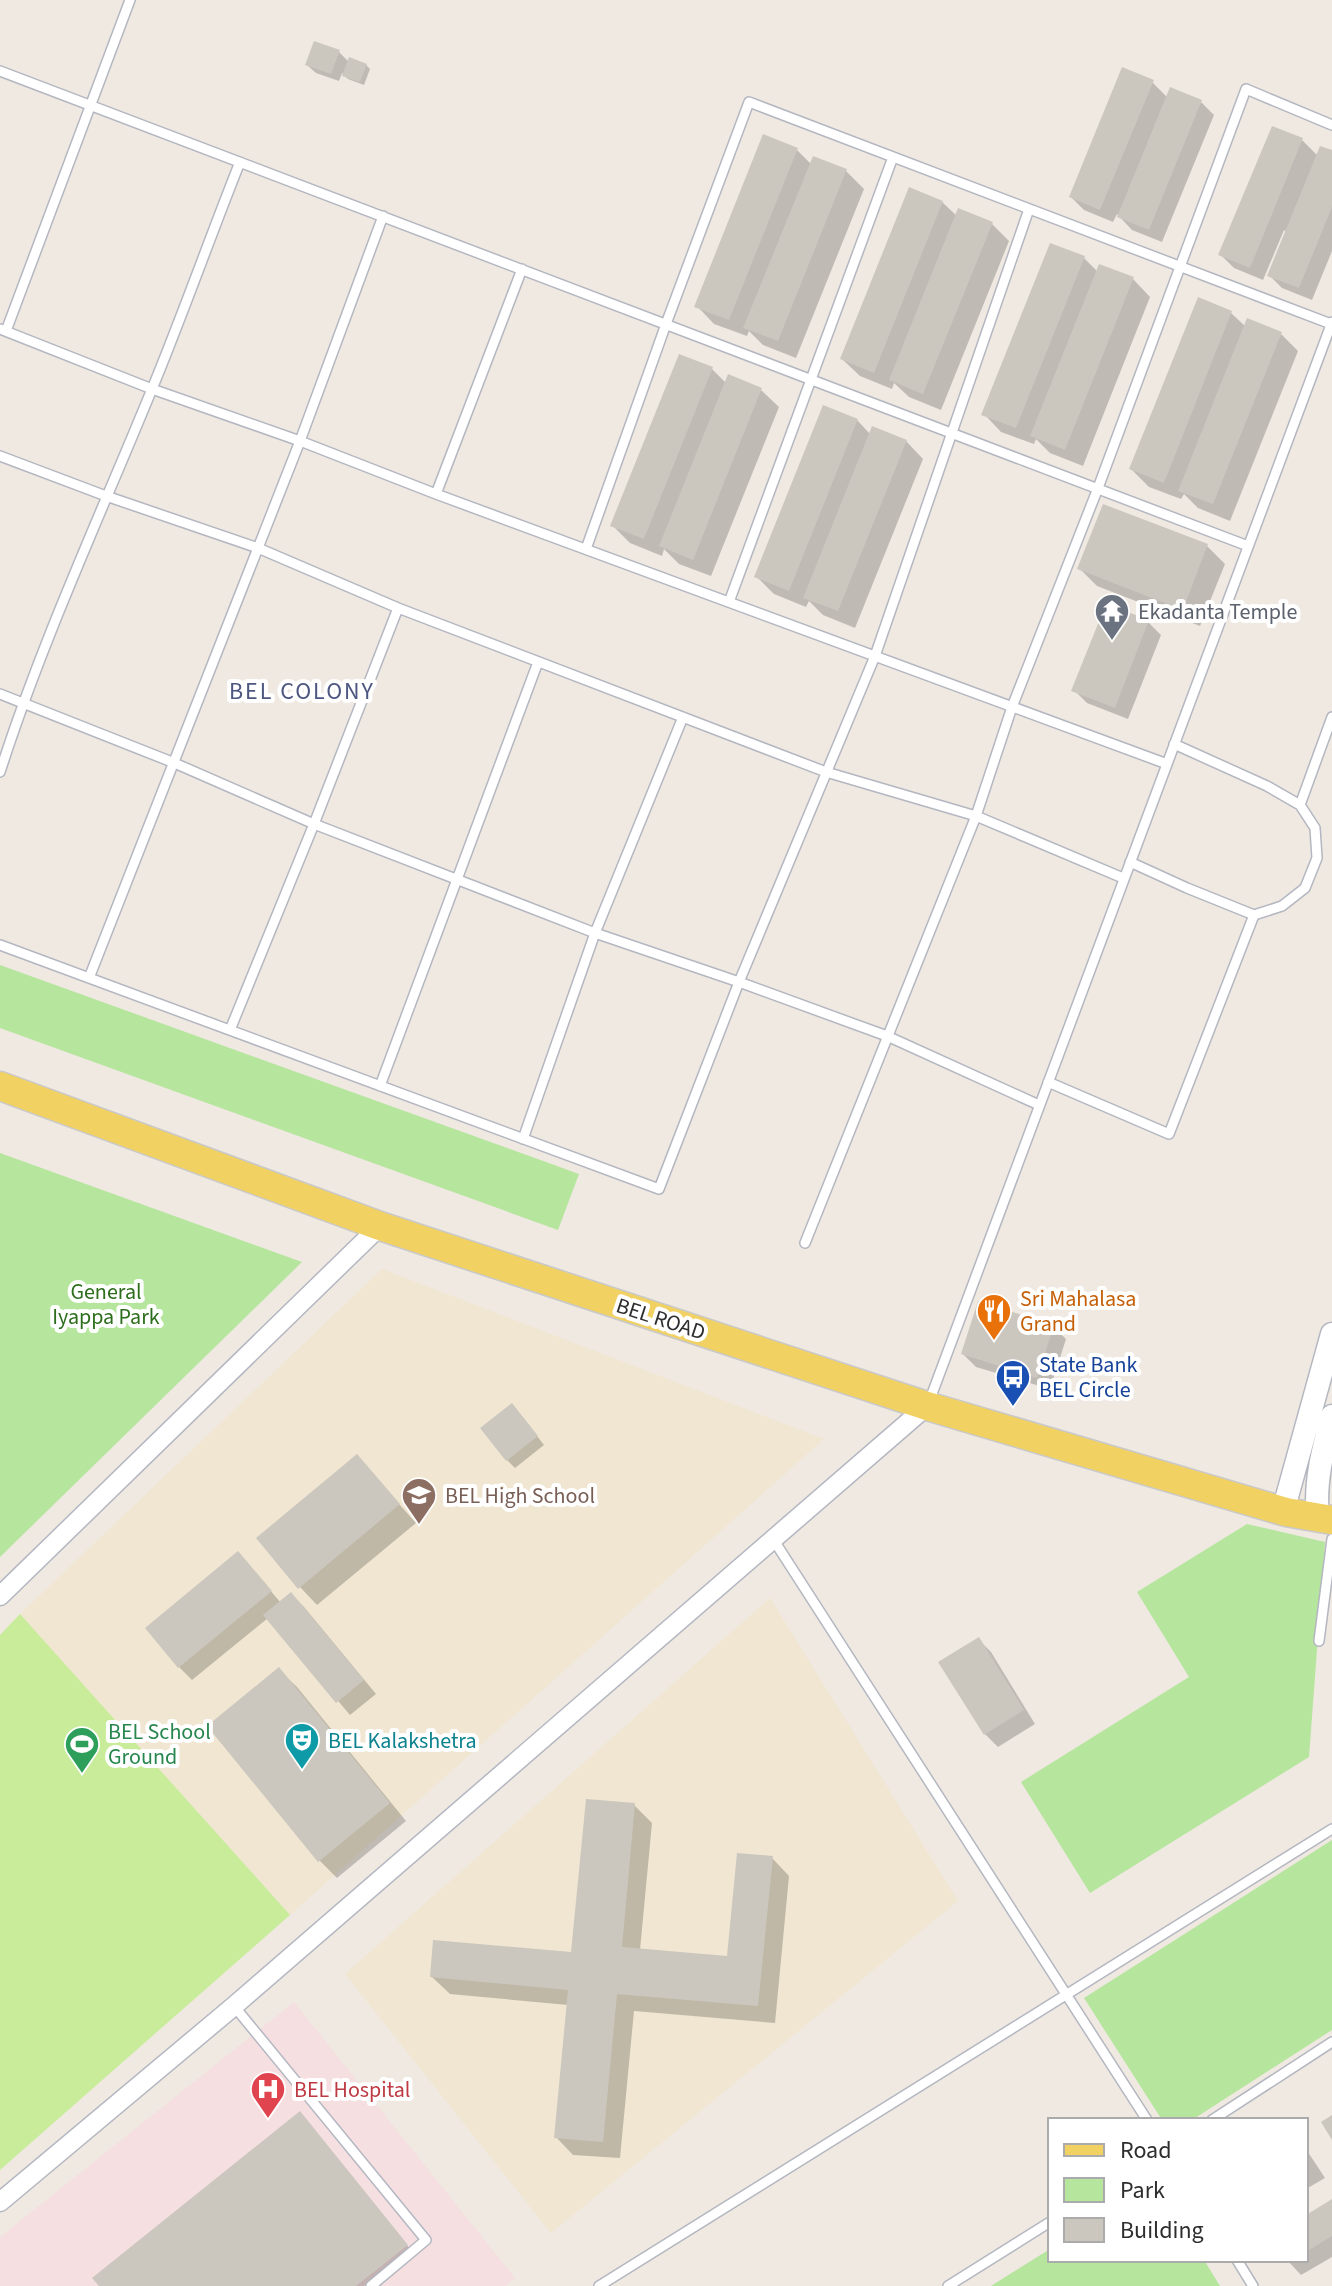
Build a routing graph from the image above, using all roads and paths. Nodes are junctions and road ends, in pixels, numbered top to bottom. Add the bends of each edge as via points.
1 (130, 0) edge
2 (0, 71) edge
3 (90, 105) junction
4 (1332, 125) edge
5 (893, 157) junction
6 (240, 162) junction
7 (1029, 209) junction
8 (383, 216) junction
9 (1179, 266) junction
10 (522, 269) junction
11 (1332, 323) edge
12 (666, 324) junction
13 (3, 330) edge
14 (810, 379) junction
15 (152, 389) junction
16 (952, 433) junction
17 (300, 441) junction
18 (0, 456) edge
19 (1098, 488) junction
20 (436, 494) junction
21 (106, 496) junction
22 (1248, 546) junction
23 (258, 548) junction
24 (586, 549) junction
25 (729, 602) junction
26 (398, 608) junction
27 (875, 656) junction
28 (538, 662) junction
29 (0, 694) edge
30 (23, 702) junction
31 (1012, 707) junction
32 (683, 717) junction
33 (1332, 717) edge
34 (1174, 744) junction
35 (172, 762) junction
36 (1167, 764) junction
37 (0, 772) edge
38 (826, 772) junction
39 (1300, 805) junction
40 (976, 816) junction
41 (314, 824) junction
42 (1130, 862) junction
43 (1123, 878) junction
44 (457, 879) junction
45 (1254, 915) junction
46 (595, 933) junction
47 (0, 945) edge
48 (89, 978) junction
49 (739, 982) junction
50 (230, 1030) junction
51 (887, 1036) junction
52 (1048, 1082) junction
53 (0, 1086) edge
54 (380, 1086) junction
55 (1039, 1105) junction
56 (523, 1139) junction
57 (380, 1226) junction
58 (805, 1243) dead end
59 (1332, 1334) edge
60 (927, 1406) junction
61 (1332, 1416) edge
62 (1283, 1511) junction
63 (1327, 1525) edge
64 (773, 1539) junction
65 (0, 1596) edge
66 (1319, 1641) dead end
67 (1332, 1829) edge
68 (1067, 1995) junction
69 (234, 2006) junction
70 (1332, 2042) edge
71 (1146, 2118) edge
72 (1215, 2118) edge
73 (0, 2202) edge
74 (1048, 2223) edge
75 (1238, 2262) edge
76 (371, 2286) edge
77 (599, 2286) edge
78 (948, 2286) edge
79 (1253, 2286) edge

1 - 3 lane
2 - 3 lane
3 - 6 lane
3 - 13 lane
4 - 9 lane via 1246,89
5 - 7 lane
5 - 12 lane via 749,102
5 - 14 lane
6 - 8 lane
6 - 15 lane
7 - 9 lane
7 - 16 lane
8 - 10 lane
8 - 17 lane
9 - 11 lane
9 - 19 lane
10 - 12 lane
10 - 20 lane
11 - 22 lane
12 - 14 lane
12 - 24 lane
13 - 15 lane
14 - 16 lane
14 - 25 lane
15 - 17 lane
15 - 21 lane
16 - 19 lane
16 - 27 lane
17 - 20 lane
17 - 23 lane
18 - 21 lane
19 - 22 lane
19 - 31 lane
20 - 24 lane
21 - 23 lane
21 - 30 lane
22 - 34 lane
23 - 26 lane
23 - 35 lane
24 - 25 lane
25 - 27 lane
26 - 28 lane
26 - 41 lane
27 - 31 lane
27 - 38 lane
28 - 32 lane
28 - 44 lane
29 - 30 lane
30 - 35 lane
30 - 37 lane
31 - 36 lane
31 - 40 lane
32 - 38 lane
32 - 46 lane
33 - 39 lane
34 - 36 lane
34 - 39 lane
35 - 41 lane
35 - 48 lane
36 - 42 lane
38 - 40 lane
38 - 49 lane
39 - 45 lane via 1315,828 1317,858 1305,888 1282,906
40 - 43 lane
40 - 51 lane
41 - 44 lane
41 - 50 lane
42 - 43 lane
42 - 45 lane
43 - 52 lane
44 - 46 lane
44 - 54 lane
45 - 52 lane via 1169,1134
46 - 49 lane
46 - 56 lane
47 - 48 lane
48 - 50 lane
49 - 51 lane
49 - 56 lane via 659,1189
50 - 54 lane
51 - 55 lane
51 - 58 lane
52 - 55 lane
53 - 57 main road, BEL ROAD
54 - 56 lane
55 - 60 lane
57 - 60 main road, BEL ROAD
57 - 65 street
59 - 62 street
60 - 62 main road, BEL ROAD
60 - 64 street
61 - 63 street via 1316,1501
62 - 63 main road, BEL ROAD
63 - 66 lane
64 - 68 lane
64 - 69 street
67 - 68 lane
68 - 71 lane
68 - 77 lane
69 - 73 street
69 - 76 lane via 426,2240
70 - 72 lane
74 - 78 lane
75 - 79 lane

